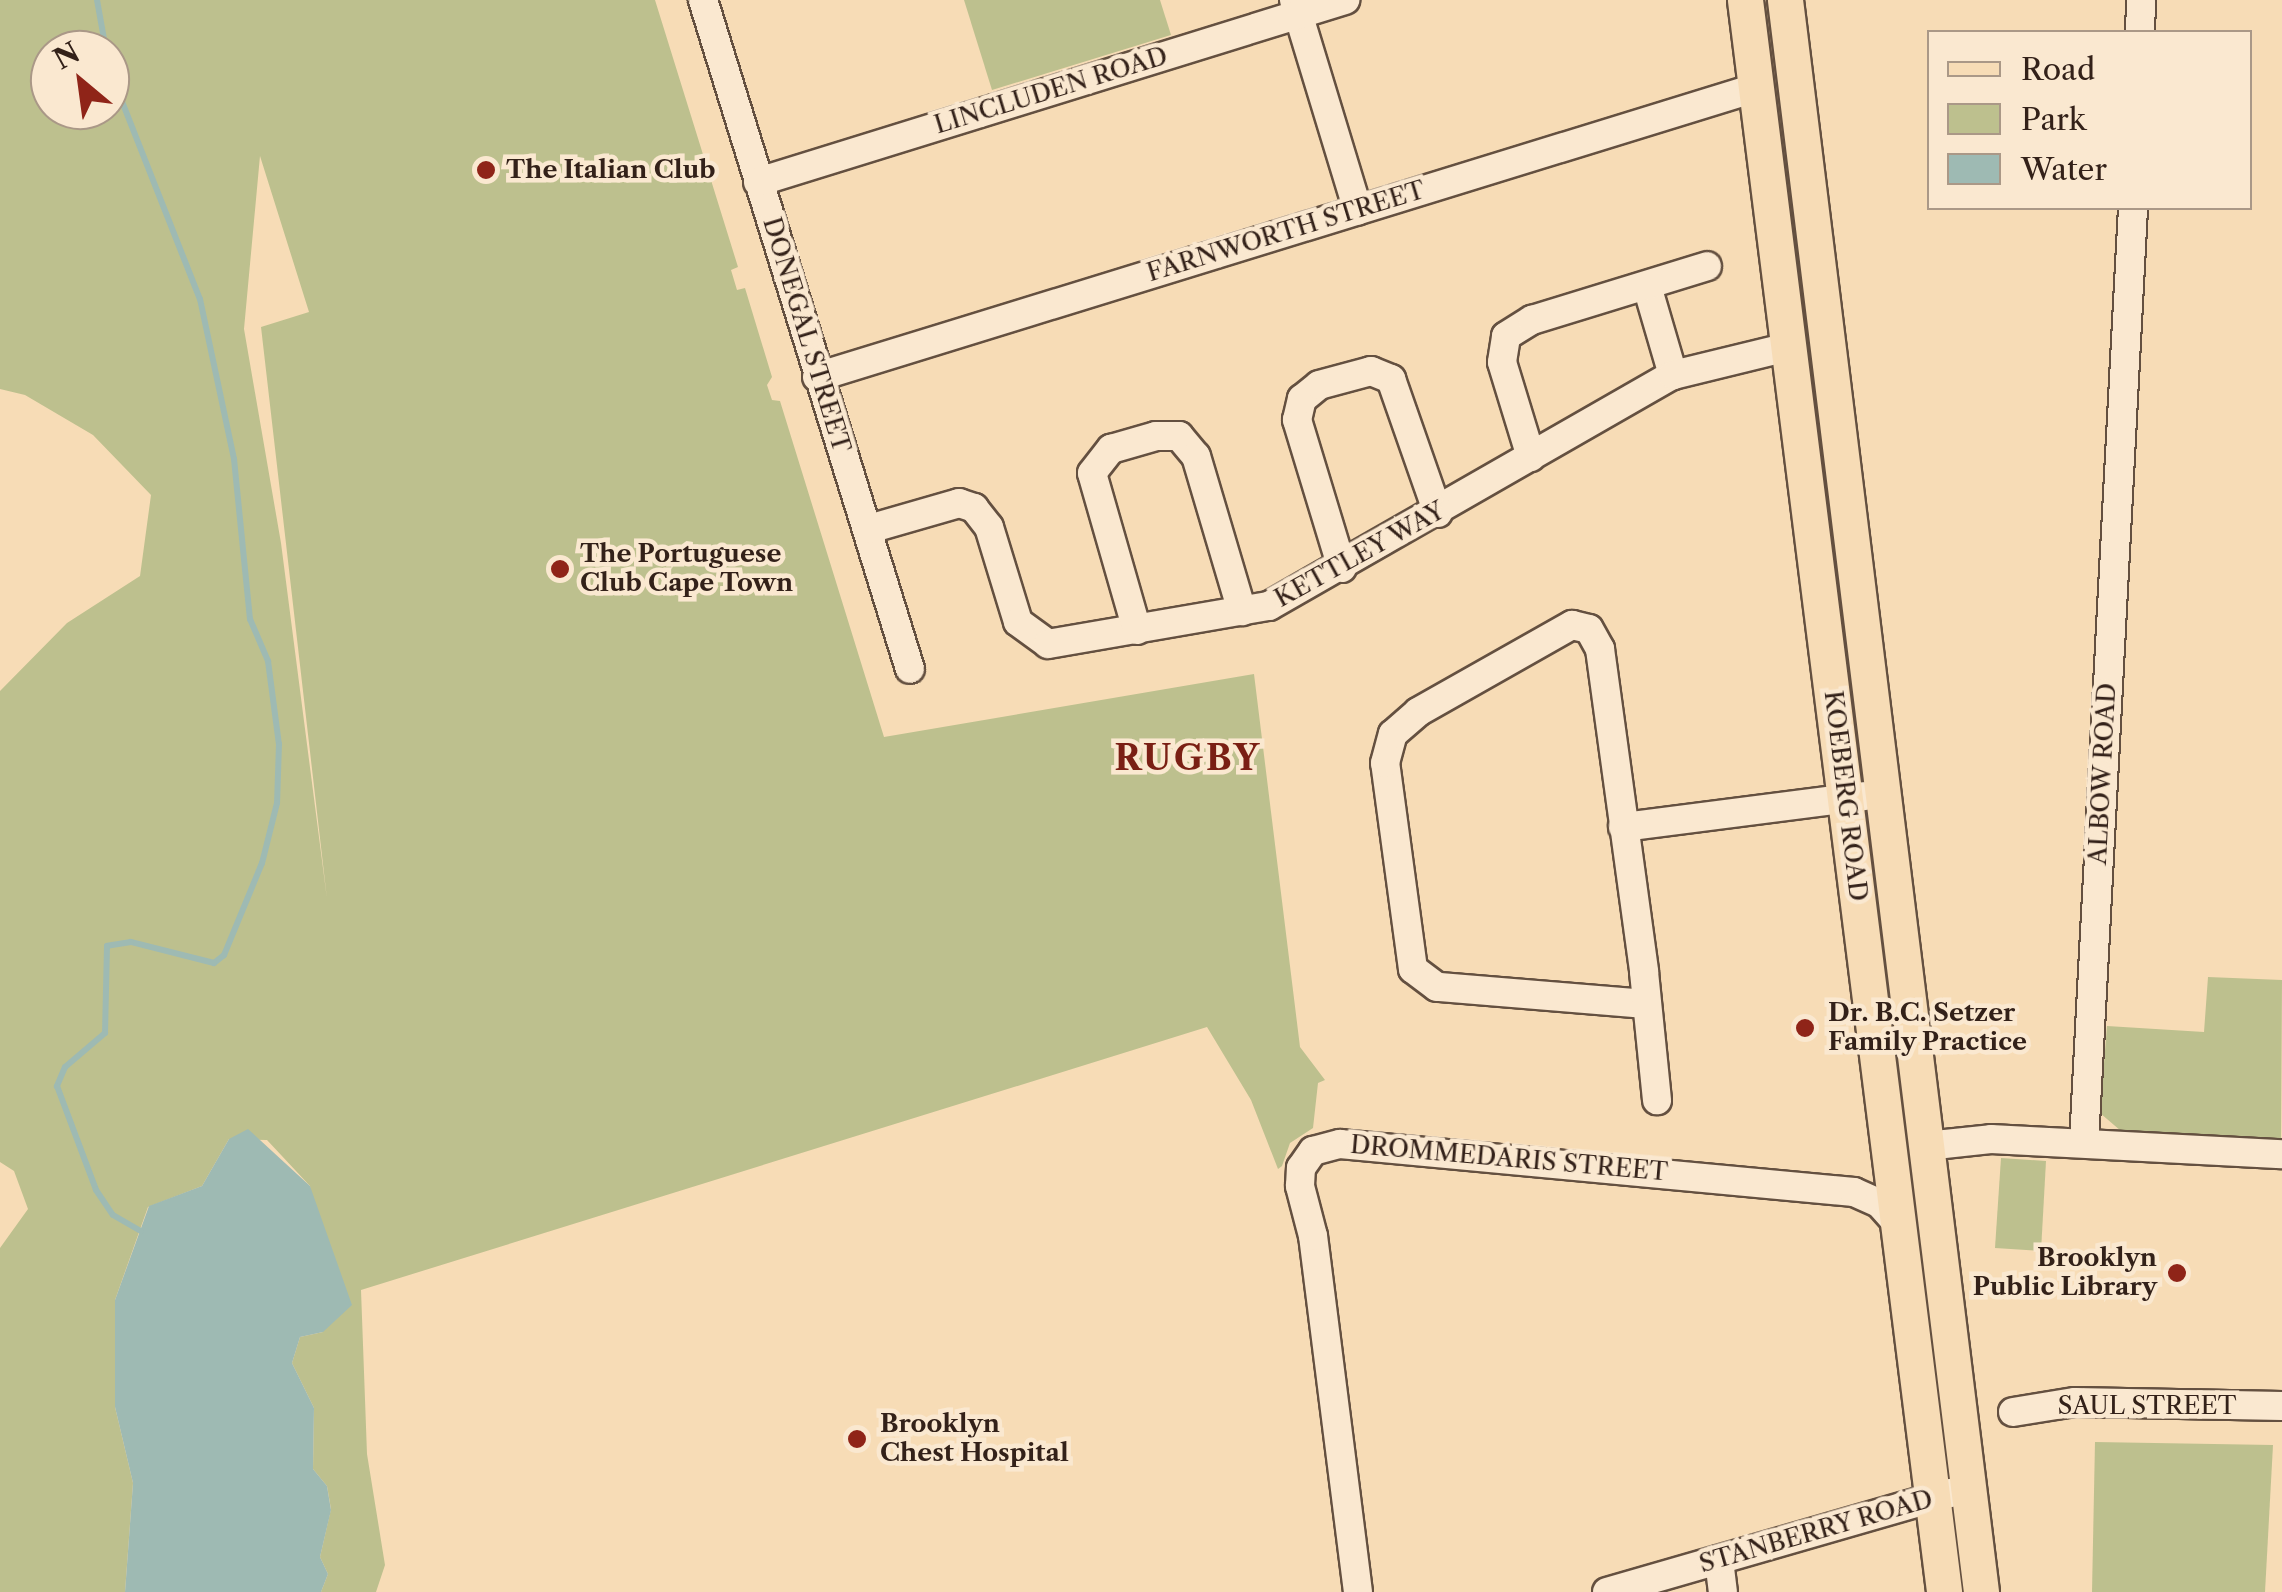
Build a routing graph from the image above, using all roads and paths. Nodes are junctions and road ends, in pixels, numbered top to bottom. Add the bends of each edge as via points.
1 (703, 0) edge
2 (1345, 0) edge
3 (1745, 0) edge
4 (1785, 0) edge
5 (2141, 0) edge
6 (1296, 7) edge
7 (2140, 30) edge
8 (1754, 88) junction
9 (758, 182) junction
10 (1358, 210) junction
11 (2133, 210) edge
12 (1707, 266) dead end
13 (1647, 286) junction
14 (1788, 347) junction
15 (1673, 374) junction
16 (817, 377) junction
17 (1531, 456) junction
18 (1438, 513) junction
19 (869, 529) junction
20 (1342, 568) junction
21 (1242, 611) junction
22 (1136, 630) junction
23 (910, 669) dead end
24 (1882, 793) junction
25 (1845, 799) junction
26 (1623, 827) junction
27 (1646, 1004) junction
28 (1657, 1100) dead end
29 (2084, 1143) junction
30 (1926, 1146) junction
31 (1890, 1154) junction
32 (2282, 1154) edge
33 (1854, 1192) junction
34 (1899, 1224) junction
35 (2282, 1406) edge
36 (2012, 1412) dead end
37 (1968, 1488) junction
38 (1934, 1498) junction
39 (1719, 1560) junction
40 (1358, 1592) edge
41 (1607, 1592) edge
42 (1723, 1592) edge
43 (1944, 1592) edge
44 (1981, 1592) edge

1 - 9 street, DONEGAL STREET
2 - 6 street, LINCLUDEN ROAD
3 - 8 main road, KOEBERG ROAD
4 - 24 main road, KOEBERG ROAD
5 - 7 street
6 - 9 street, LINCLUDEN ROAD
6 - 10 street
8 - 10 street, FARNWORTH STREET
8 - 14 main road, KOEBERG ROAD
9 - 16 street, DONEGAL STREET
10 - 16 street, FARNWORTH STREET
11 - 29 street, ALBOW ROAD
12 - 13 street
13 - 15 street
13 - 17 street via 1532,320 1506,336 1502,362
14 - 15 street, KETTLEY WAY
14 - 25 main road, KOEBERG ROAD
15 - 17 street, KETTLEY WAY
16 - 19 street, DONEGAL STREET
17 - 18 street, KETTLEY WAY
18 - 20 street, KETTLEY WAY
18 - 20 street via 1392,380 1371,370 1319,385 1302,399 1297,420
19 - 22 street, KETTLEY WAY via 967,504 989,526 1018,622 1030,636 1060,644
19 - 23 street, DONEGAL STREET
20 - 21 street, KETTLEY WAY via 1288,600
21 - 22 street, KETTLEY WAY
21 - 22 street via 1196,456 1179,436 1156,436 1111,449 1092,473
24 - 25 street
24 - 30 main road, KOEBERG ROAD
25 - 26 street
25 - 31 main road, KOEBERG ROAD
26 - 27 street
26 - 27 street via 1600,649 1583,626 1564,628 1418,712 1393,734 1384,763 1413,969 1424,983
27 - 28 street
29 - 30 street
29 - 32 street
30 - 37 main road, KOEBERG ROAD
31 - 33 street via 1878,1175
31 - 34 main road, KOEBERG ROAD
33 - 34 street, DROMMEDARIS STREET via 1880,1204
33 - 40 street, DROMMEDARIS STREET via 1340,1144 1313,1151 1301,1168 1300,1186 1313,1236
34 - 38 main road, KOEBERG ROAD
35 - 36 street, SAUL STREET via 2075,1402
37 - 38 street, STANBERRY ROAD
37 - 44 main road, KOEBERG ROAD
38 - 39 street, STANBERRY ROAD
38 - 43 main road, KOEBERG ROAD
39 - 41 street, STANBERRY ROAD
39 - 42 street

